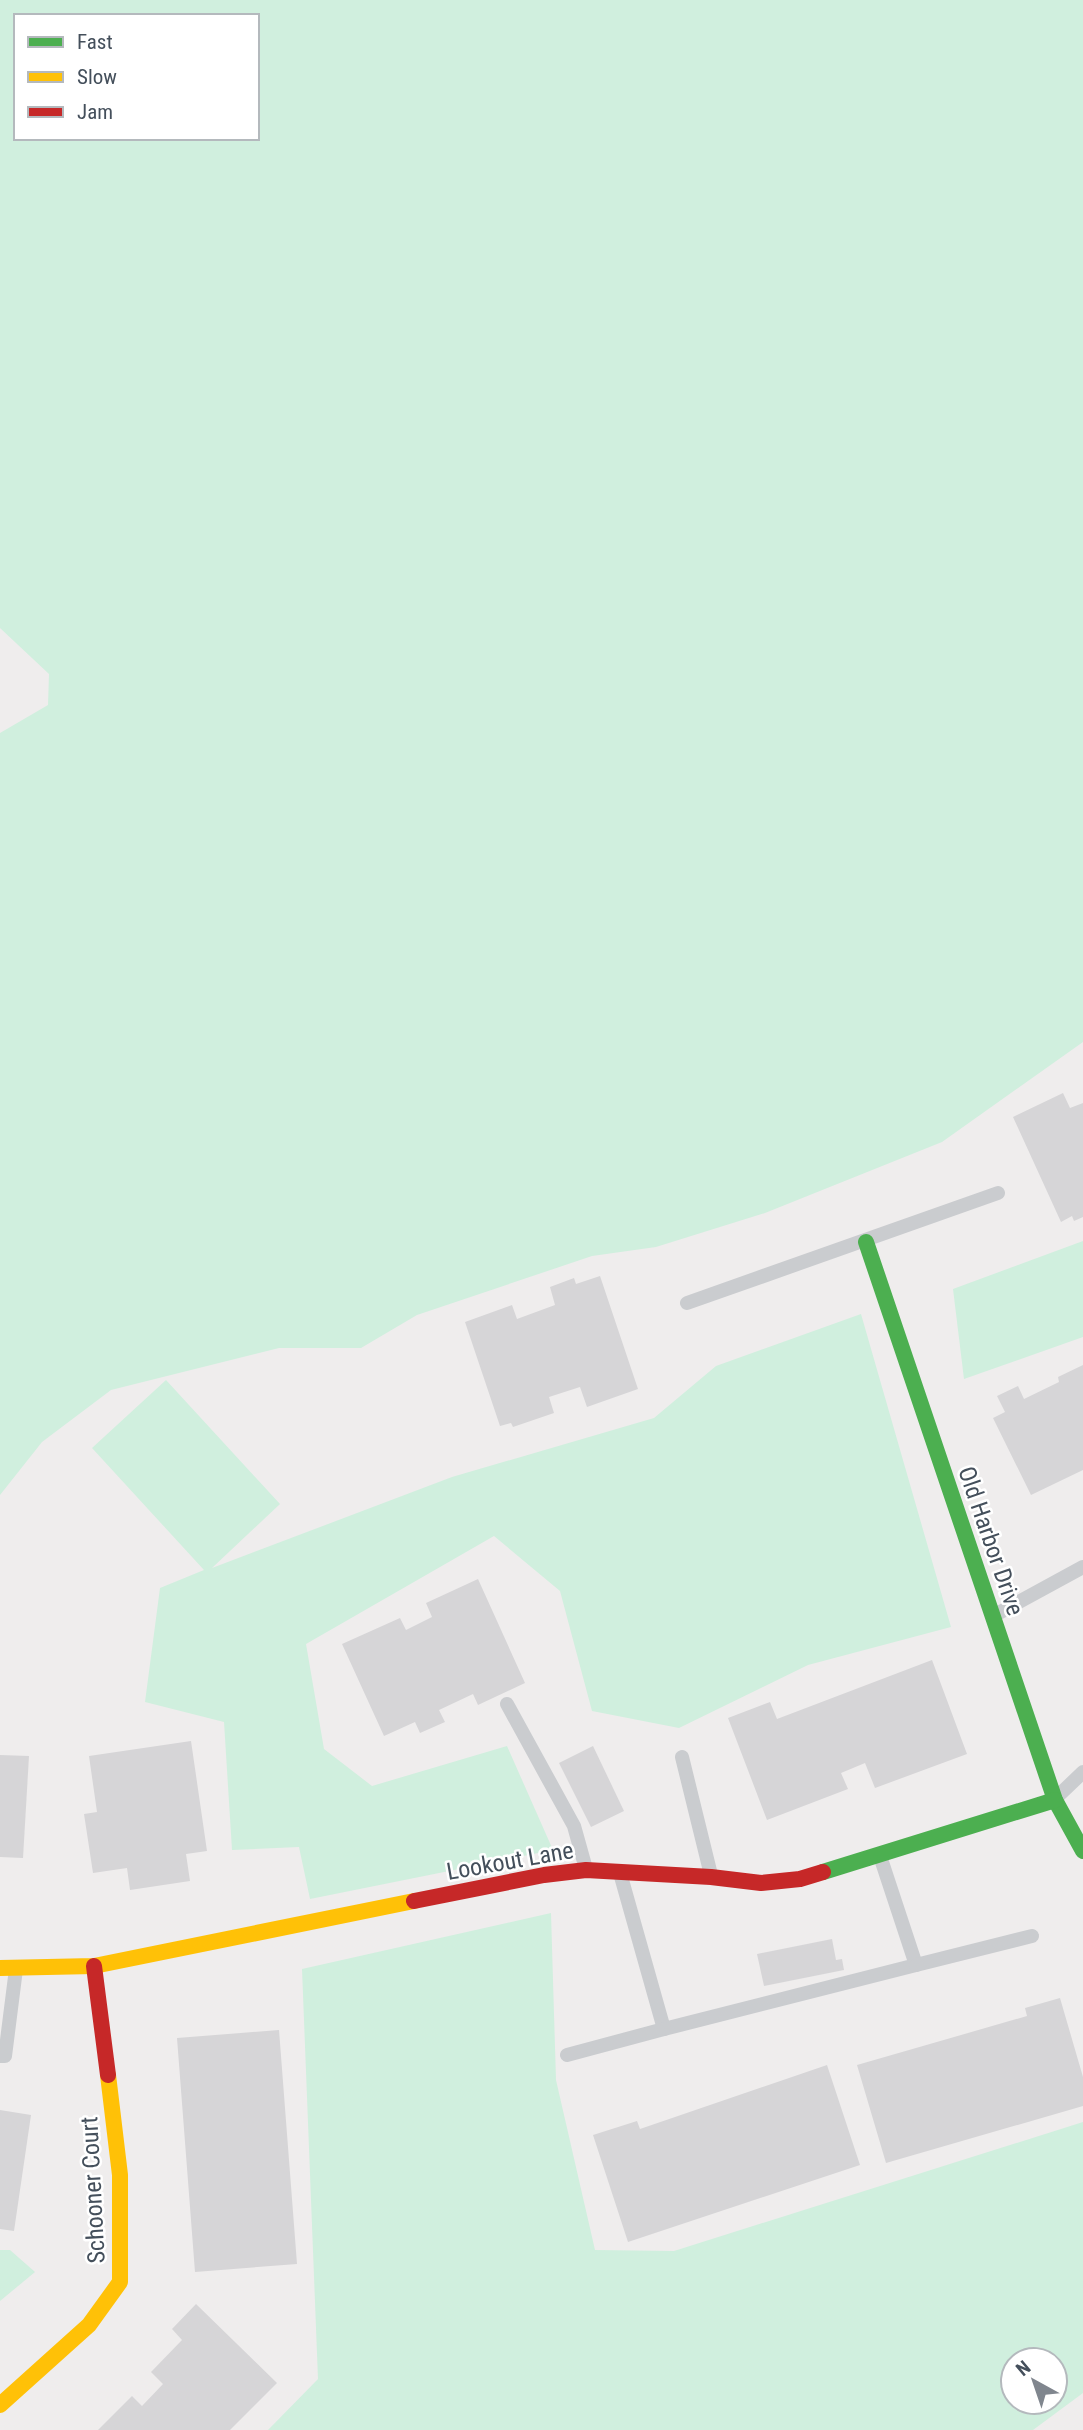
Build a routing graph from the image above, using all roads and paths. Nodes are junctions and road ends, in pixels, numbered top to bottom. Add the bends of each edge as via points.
1 (998, 1193) dead end
2 (866, 1242) junction
3 (687, 1303) dead end
4 (1083, 1567) edge
5 (993, 1616) junction
6 (507, 1704) dead end
7 (682, 1757) dead end
8 (1083, 1772) edge
9 (1055, 1800) junction
10 (1083, 1851) edge
11 (880, 1856) junction
12 (586, 1870) junction
13 (620, 1872) junction
14 (711, 1877) junction
15 (1032, 1936) dead end
16 (916, 1965) junction
17 (94, 1966) junction
18 (8, 1968) edge
19 (664, 2029) junction
20 (567, 2055) dead end
21 (0, 2056) edge
22 (0, 2405) edge

1 - 2 lane
2 - 3 lane
2 - 5 street, Old Harbor Drive
4 - 5 lane
5 - 9 street, Old Harbor Drive
6 - 12 lane via 574,1826
7 - 14 lane
8 - 9 lane
9 - 10 street, Old Harbor Drive
9 - 11 street, Lookout Lane
11 - 14 street, Lookout Lane via 800,1879 761,1883
11 - 16 lane
12 - 13 street, Lookout Lane
12 - 17 street, Lookout Lane
13 - 14 street, Lookout Lane
13 - 19 lane
15 - 16 lane
16 - 19 lane
17 - 18 street, Lookout Lane
17 - 22 street, Schooner Court via 120,2175 120,2282 89,2325
18 - 21 lane via 5,2056
19 - 20 lane

